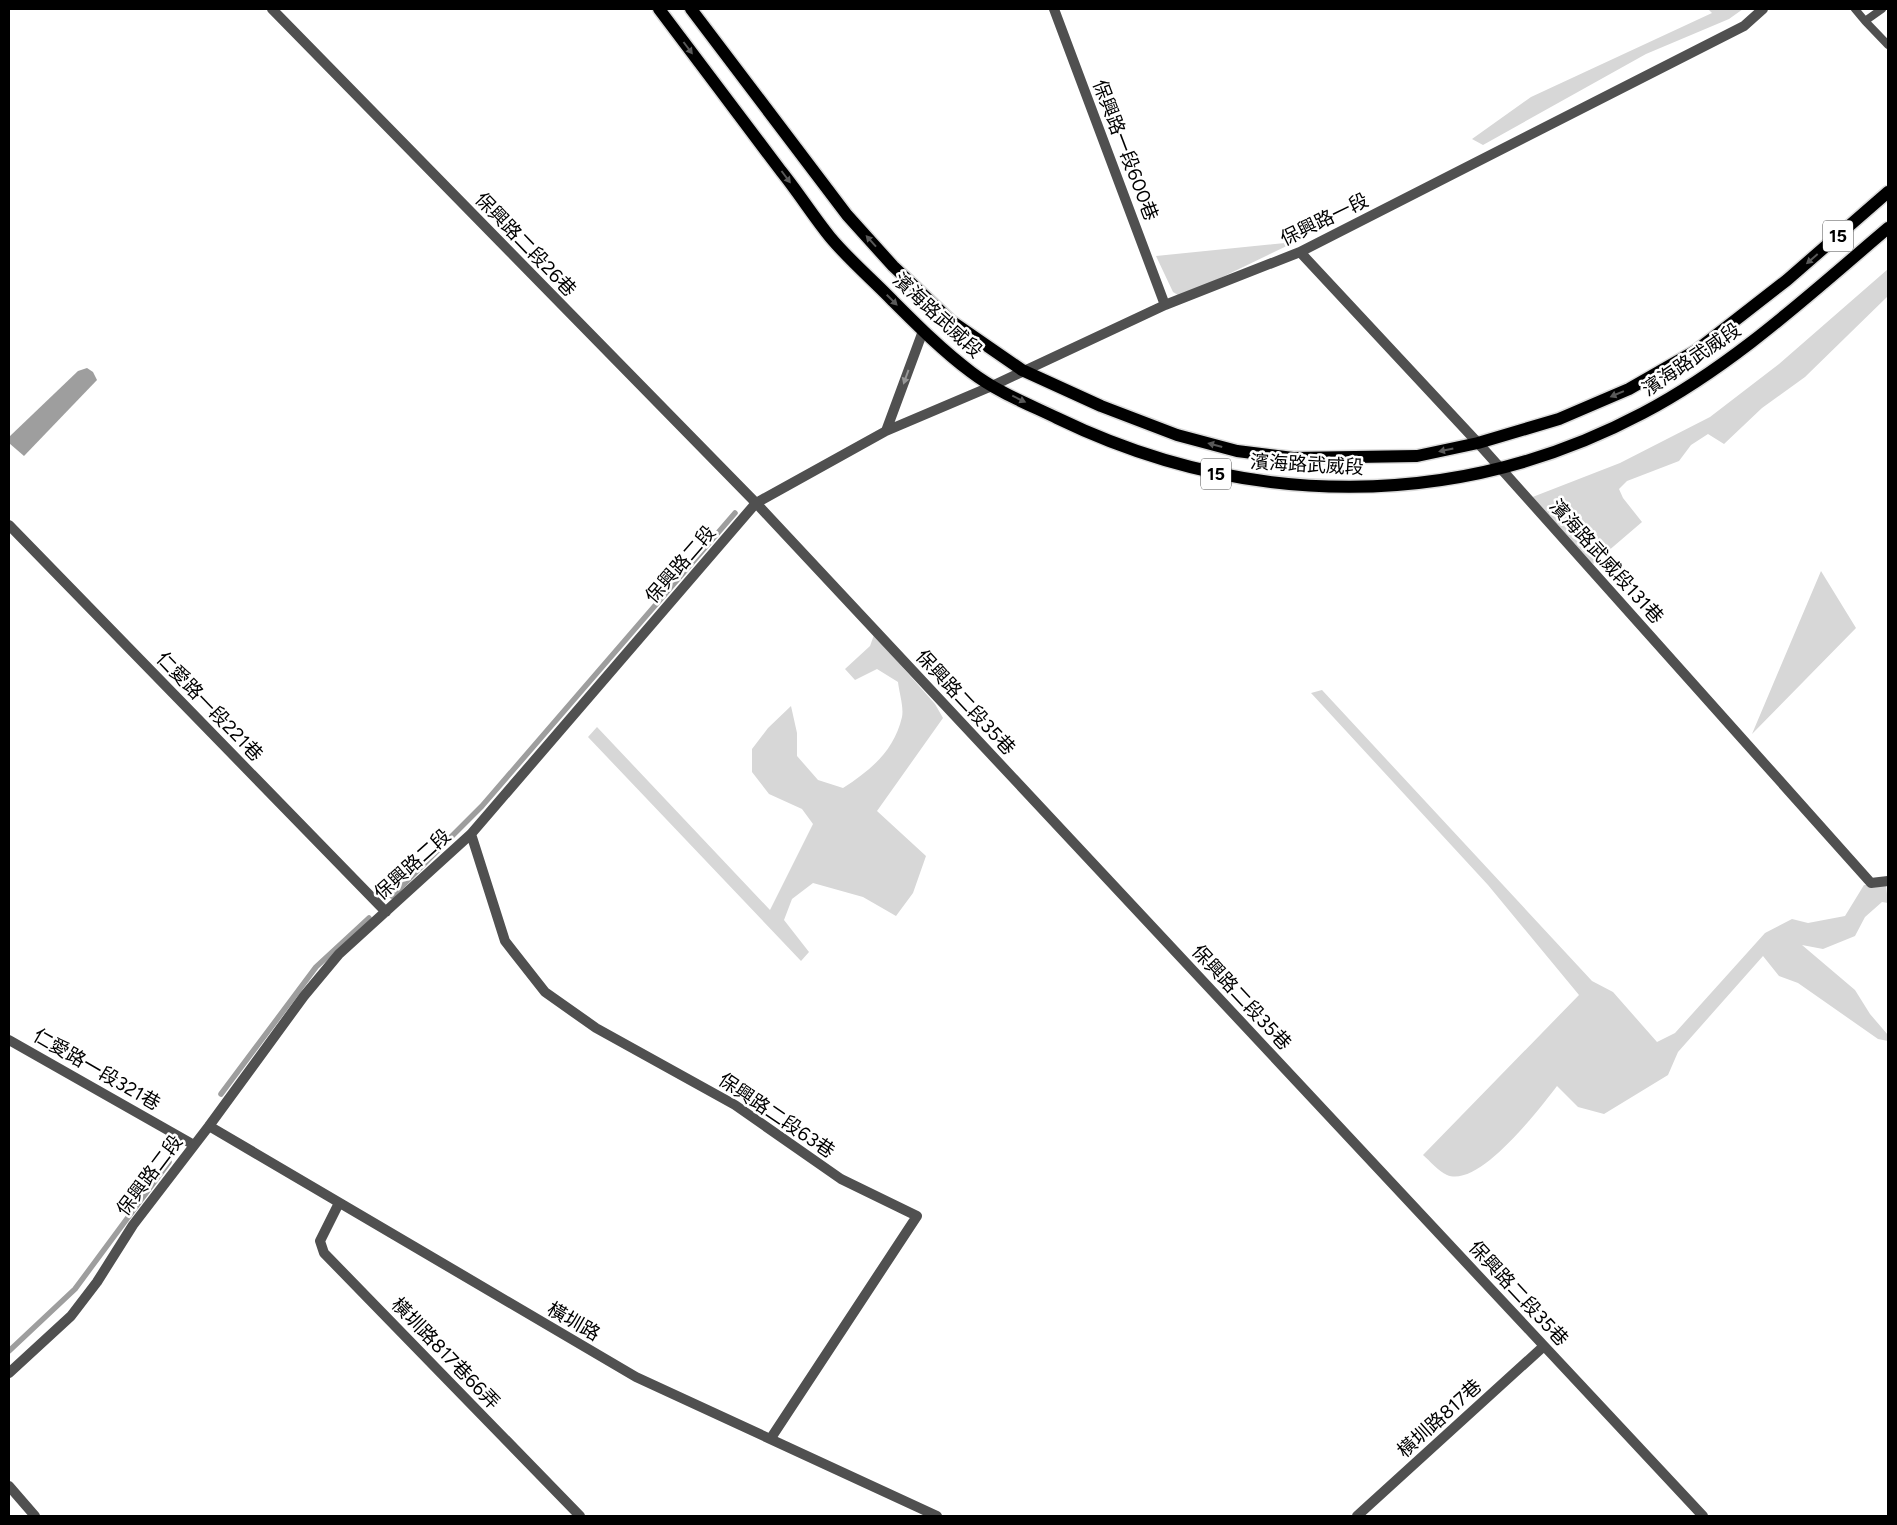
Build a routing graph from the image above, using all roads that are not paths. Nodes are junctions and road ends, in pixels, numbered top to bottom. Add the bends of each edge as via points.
1 (272, 9) edge
2 (659, 9) edge
3 (691, 9) edge
4 (1054, 9) edge
5 (1763, 9) edge
6 (1855, 9) edge
7 (1882, 9) edge
8 (1865, 21) junction
9 (1888, 45) edge
10 (1888, 192) edge
11 (1888, 228) edge
12 (1300, 252) junction
13 (1165, 304) junction
14 (923, 331) junction
15 (1022, 370) junction
16 (992, 386) junction
17 (886, 431) junction
18 (1478, 443) junction
19 (1500, 468) junction
20 (756, 503) junction
21 (9, 525) edge
22 (471, 834) junction
23 (1888, 881) edge
24 (386, 912) junction
25 (9, 1040) edge
26 (209, 1126) junction
27 (194, 1145) junction
28 (338, 1203) junction
29 (1544, 1346) junction
30 (9, 1373) edge
31 (771, 1438) junction
32 (9, 1486) edge
33 (35, 1516) edge
34 (580, 1516) edge
35 (937, 1516) edge
36 (1358, 1516) edge
37 (1703, 1516) edge

1 - 20 street, 保興路二段26巷
2 -> 14 main road, 濱海路武威段 / 15 via 831,238
15 -> 3 main road, 濱海路武威段 / 15 via 951,321 893,266 848,215
4 - 13 street, 保興路一段600巷
5 - 12 street, 保興路一段 via 1744,26
6 - 8 lane
7 - 8 lane
8 - 9 lane
10 -> 18 main road, 濱海路武威段 / 15 via 1787,280 1697,350 1629,389 1559,419
11 - 19 main road, 濱海路武威段 / 15 via 1729,361 1678,393 1595,435
12 - 13 street, 保興路一段
12 - 18 street, 濱海路武威段131巷
13 - 15 street, 保興路一段
14 - 16 main road, 濱海路武威段 / 15
14 -> 17 street
15 - 16 street, 保興路一段
18 -> 15 main road, 濱海路武威段 / 15 via 1417,456 1352,459 1293,458 1237,451 1177,435 1101,406
16 - 17 street, 保興路一段
16 -> 19 main road, 濱海路武威段 / 15 via 1093,435 1192,468 1237,478 1281,484 1372,486 1462,477
17 - 20 street, 保興路二段
18 - 19 street, 濱海路武威段131巷
19 - 23 street, 濱海路武威段131巷 via 1870,883
20 - 22 street, 保興路二段
20 - 29 street, 保興路二段35巷
21 - 24 street, 仁愛路一段221巷
22 - 24 street, 保興路二段
22 - 31 street, 保興路二段63巷 via 505,941 545,992 596,1028 735,1105 841,1179 917,1216
24 - 26 street, 保興路二段 via 339,954 304,996
25 - 27 street, 仁愛路一段321巷
26 - 27 street, 保興路二段
26 - 28 street, 橫圳路
27 - 30 street, 保興路二段 via 70,1316
28 - 31 street, 橫圳路 via 636,1377
28 - 34 street, 橫圳路817巷66弄 via 320,1241 324,1253
29 - 36 street, 橫圳路817巷
29 - 37 street, 保興路二段35巷
31 - 35 street, 橫圳路
32 - 33 street

